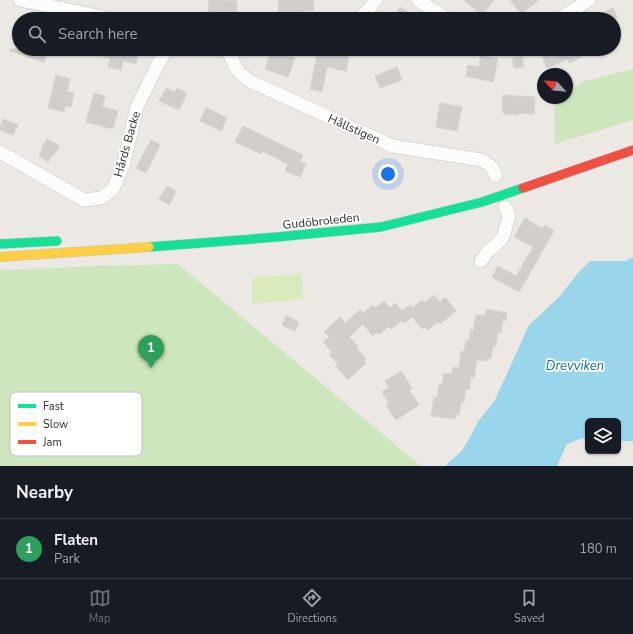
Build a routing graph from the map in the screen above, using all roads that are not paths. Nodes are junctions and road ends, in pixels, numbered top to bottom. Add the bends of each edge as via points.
1 (20, 0) edge
2 (376, 0) edge
3 (418, 0) edge
4 (590, 0) edge
5 (78, 12) edge
6 (366, 12) edge
7 (436, 12) edge
8 (570, 12) edge
9 (163, 56) edge
10 (231, 56) edge
11 (633, 150) edge
12 (0, 152) edge
13 (591, 155) dead end
14 (496, 176) dead end
15 (471, 196) dead end
16 (506, 207) dead end
17 (302, 226) dead end
18 (255, 230) dead end
19 (64, 240) dead end
20 (0, 244) edge
21 (0, 257) edge
22 (481, 261) dead end

1 - 5 street
2 - 6 street
3 - 7 street
4 - 8 street
9 - 12 street, Hårds Backe via 137,107 123,166 113,189 101,198 84,200
10 - 14 street, Hållstigen via 242,76 392,146 482,160 492,167
11 - 21 main road, Gudöbroleden via 482,202 381,227 194,244
13 - 15 main road
16 - 22 street via 509,216 503,237
17 - 18 main road, Gudöbroleden
19 - 20 main road

